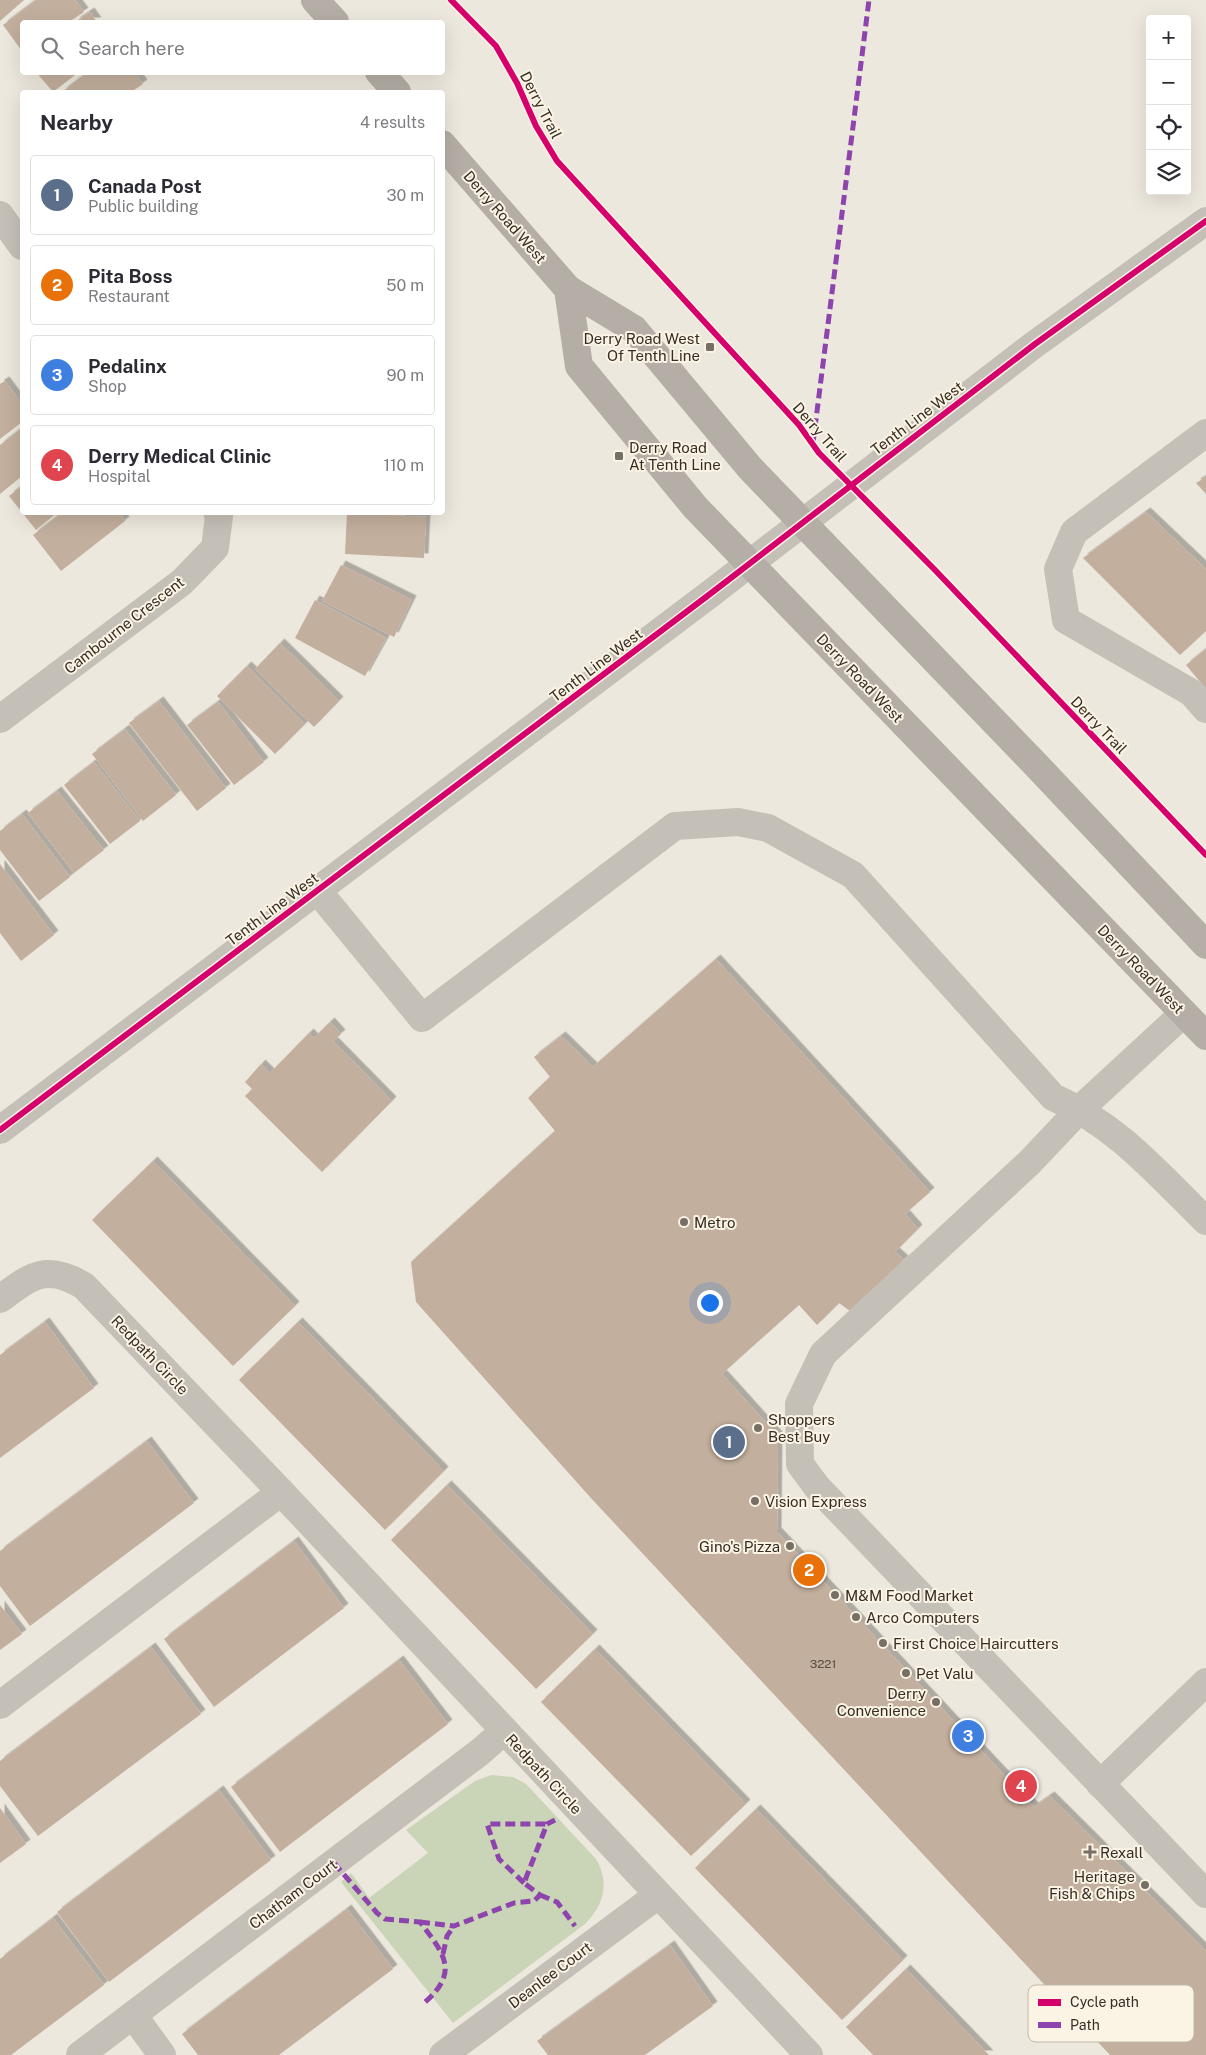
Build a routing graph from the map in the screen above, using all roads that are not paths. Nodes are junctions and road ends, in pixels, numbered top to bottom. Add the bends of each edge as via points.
1 (315, 0) edge
2 (333, 20) edge
3 (382, 75) edge
4 (395, 90) edge
5 (445, 147) edge
6 (0, 215) edge
7 (1206, 221) edge
8 (20, 243) edge
9 (568, 289) junction
10 (1206, 433) edge
11 (218, 515) edge
12 (802, 522) junction
13 (750, 563) junction
14 (1206, 709) edge
15 (0, 719) edge
16 (317, 890) junction
17 (1206, 946) edge
18 (1184, 1013) junction
19 (1206, 1036) edge
20 (1080, 1109) junction
21 (0, 1130) edge
22 (1206, 1221) edge
23 (0, 1299) edge
24 (281, 1492) junction
25 (1206, 1682) edge
26 (0, 1705) edge
27 (504, 1731) junction
28 (1100, 1784) junction
29 (1206, 1894) edge
30 (658, 1895) junction
31 (133, 2015) junction
32 (80, 2055) edge
33 (162, 2055) edge
34 (443, 2055) edge
35 (809, 2055) edge

1 - 2 main road
3 - 4 main road
5 - 9 main road, Derry Road West
6 - 8 street
7 - 12 street, Tenth Line West via 1035,344
9 - 12 main road, Derry Road West via 634,329 750,468
9 - 13 main road, Derry Road West via 580,366 695,507
10 - 14 street via 1074,532 1058,569 1066,620 1192,693
11 - 15 street, Cambourne Crescent via 215,548 182,582
12 - 13 street, Tenth Line West
12 - 17 main road, Derry Road West
13 - 16 street, Tenth Line West
13 - 18 main road, Derry Road West
16 - 20 street via 422,1018 675,826 738,822 768,828 852,875 1053,1097
16 - 21 street, Tenth Line West
18 - 19 main road, Derry Road West
18 - 20 street
20 - 22 street via 1124,1139
20 - 28 street via 1030,1162 823,1354 799,1404 800,1464 817,1487
23 - 24 street, Redpath Circle via 29,1278 52,1274 69,1277 84,1286
24 - 26 street
24 - 27 street, Redpath Circle
25 - 28 street
27 - 30 street, Redpath Circle
27 - 31 street, Chatham Court via 473,1758
28 - 29 street
30 - 34 street, Deanlee Court
30 - 35 street, Redpath Circle
31 - 32 street, Chatham Court
31 - 33 street

